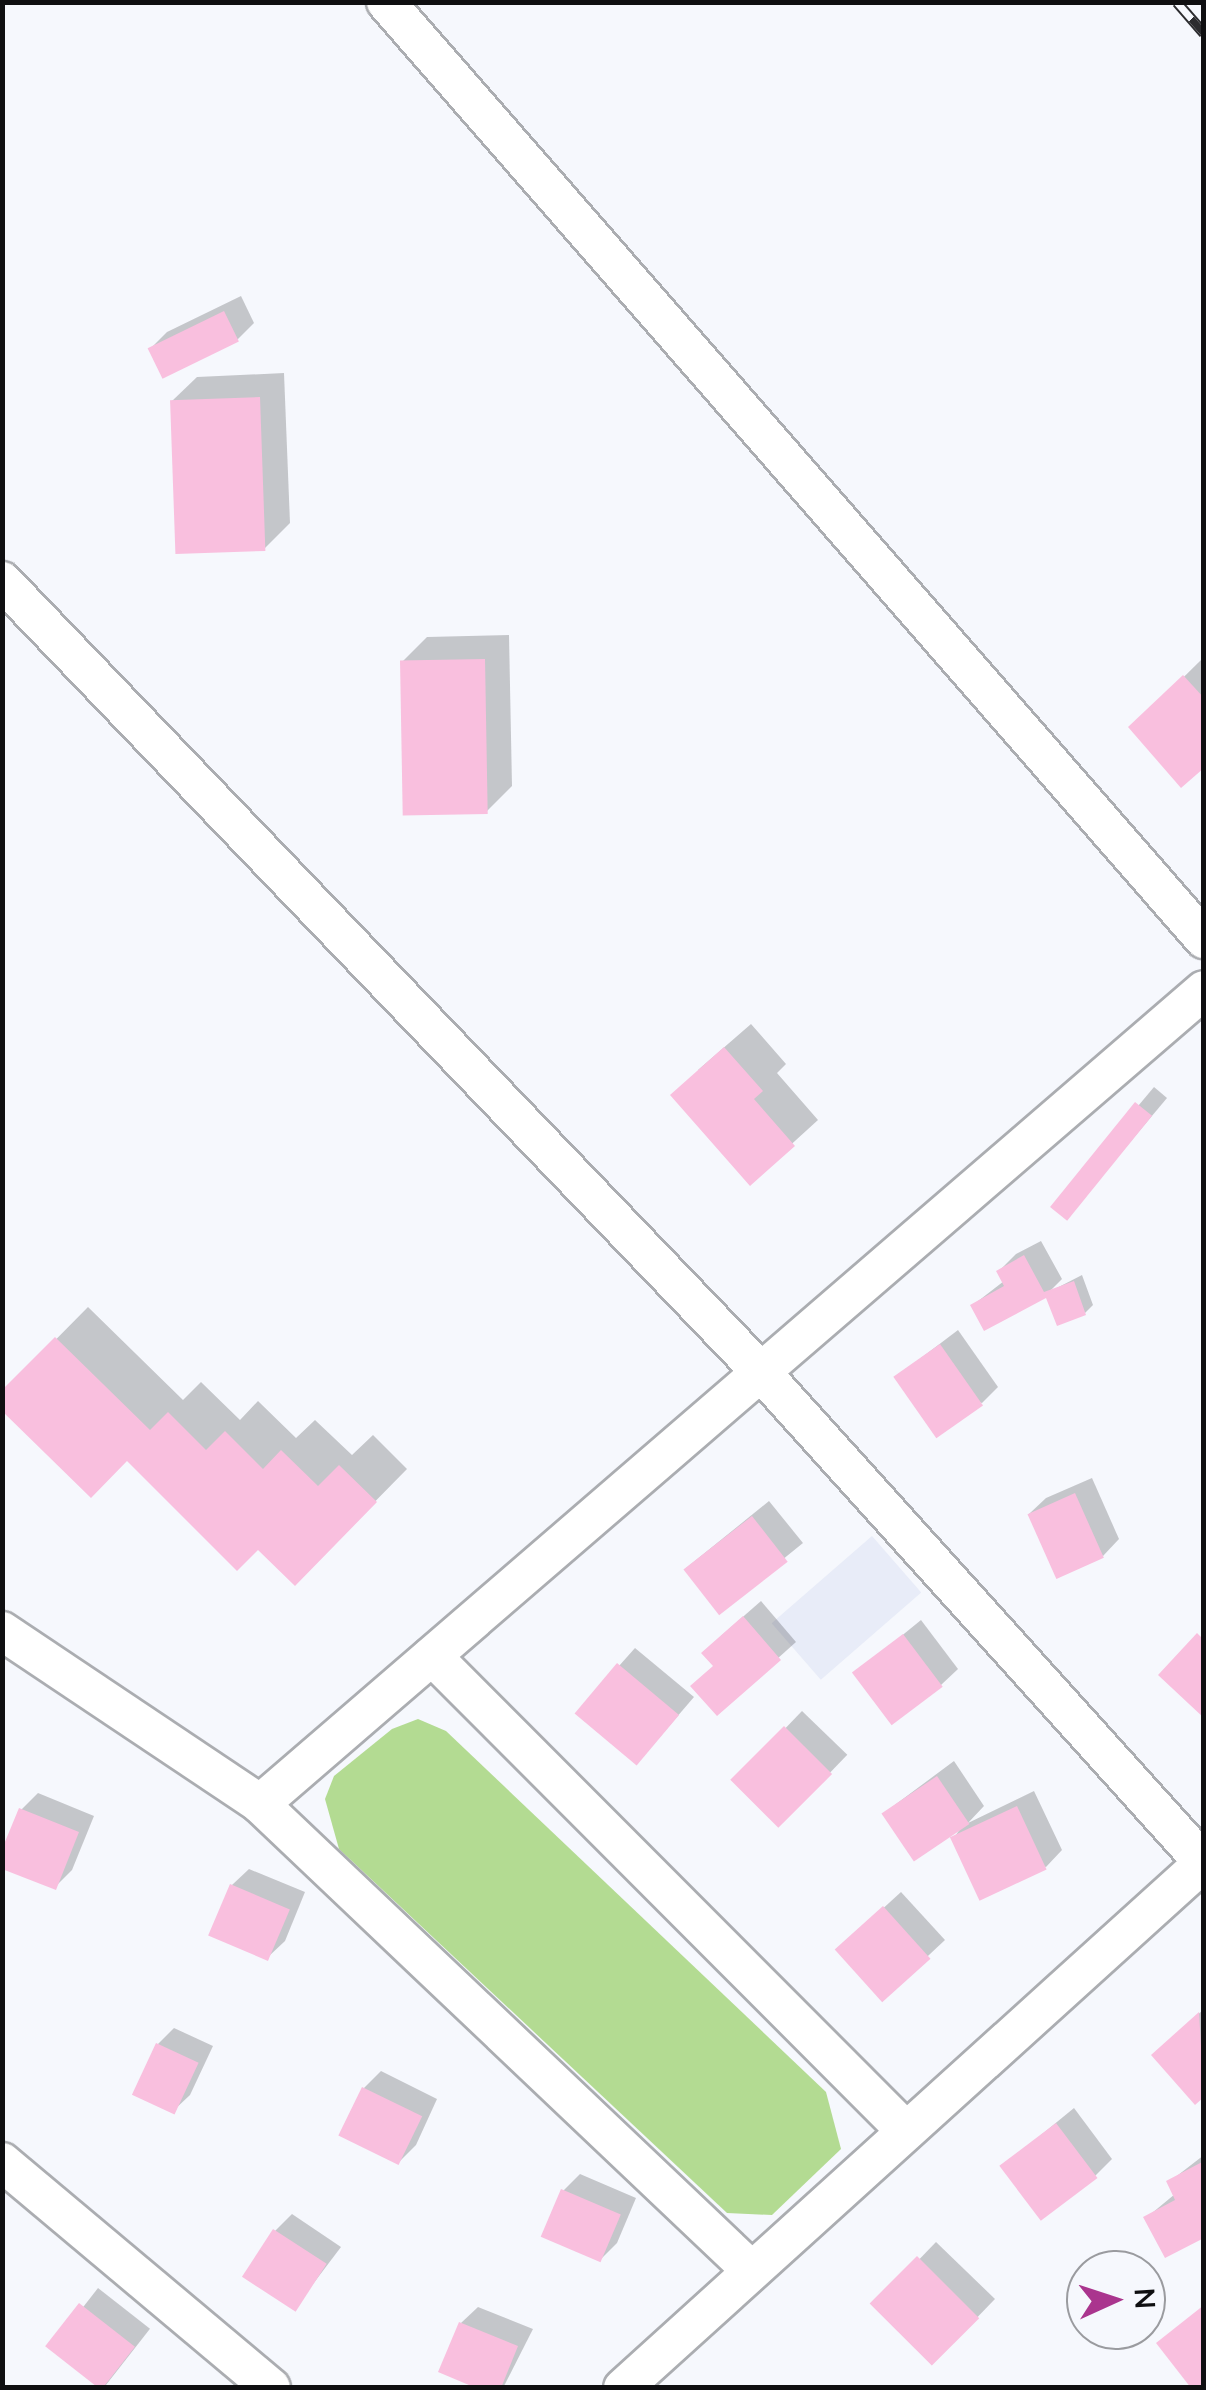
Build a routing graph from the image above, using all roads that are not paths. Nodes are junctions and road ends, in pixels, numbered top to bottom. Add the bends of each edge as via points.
1 (386, 2) edge
2 (2, 580) edge
3 (1204, 939) edge
4 (1204, 990) edge
5 (760, 1372) junction
6 (2, 1631) edge
7 (432, 1656) junction
8 (260, 1804) junction
9 (1203, 1863) edge
10 (906, 2131) junction
11 (2, 2162) edge
12 (752, 2270) junction
13 (272, 2388) edge
14 (623, 2388) edge

1 - 3 street
2 - 5 street
4 - 5 street
5 - 7 street
5 - 9 street
6 - 8 street
7 - 8 street
7 - 10 street
8 - 12 street
9 - 10 street
10 - 12 street
11 - 13 street
12 - 14 street

